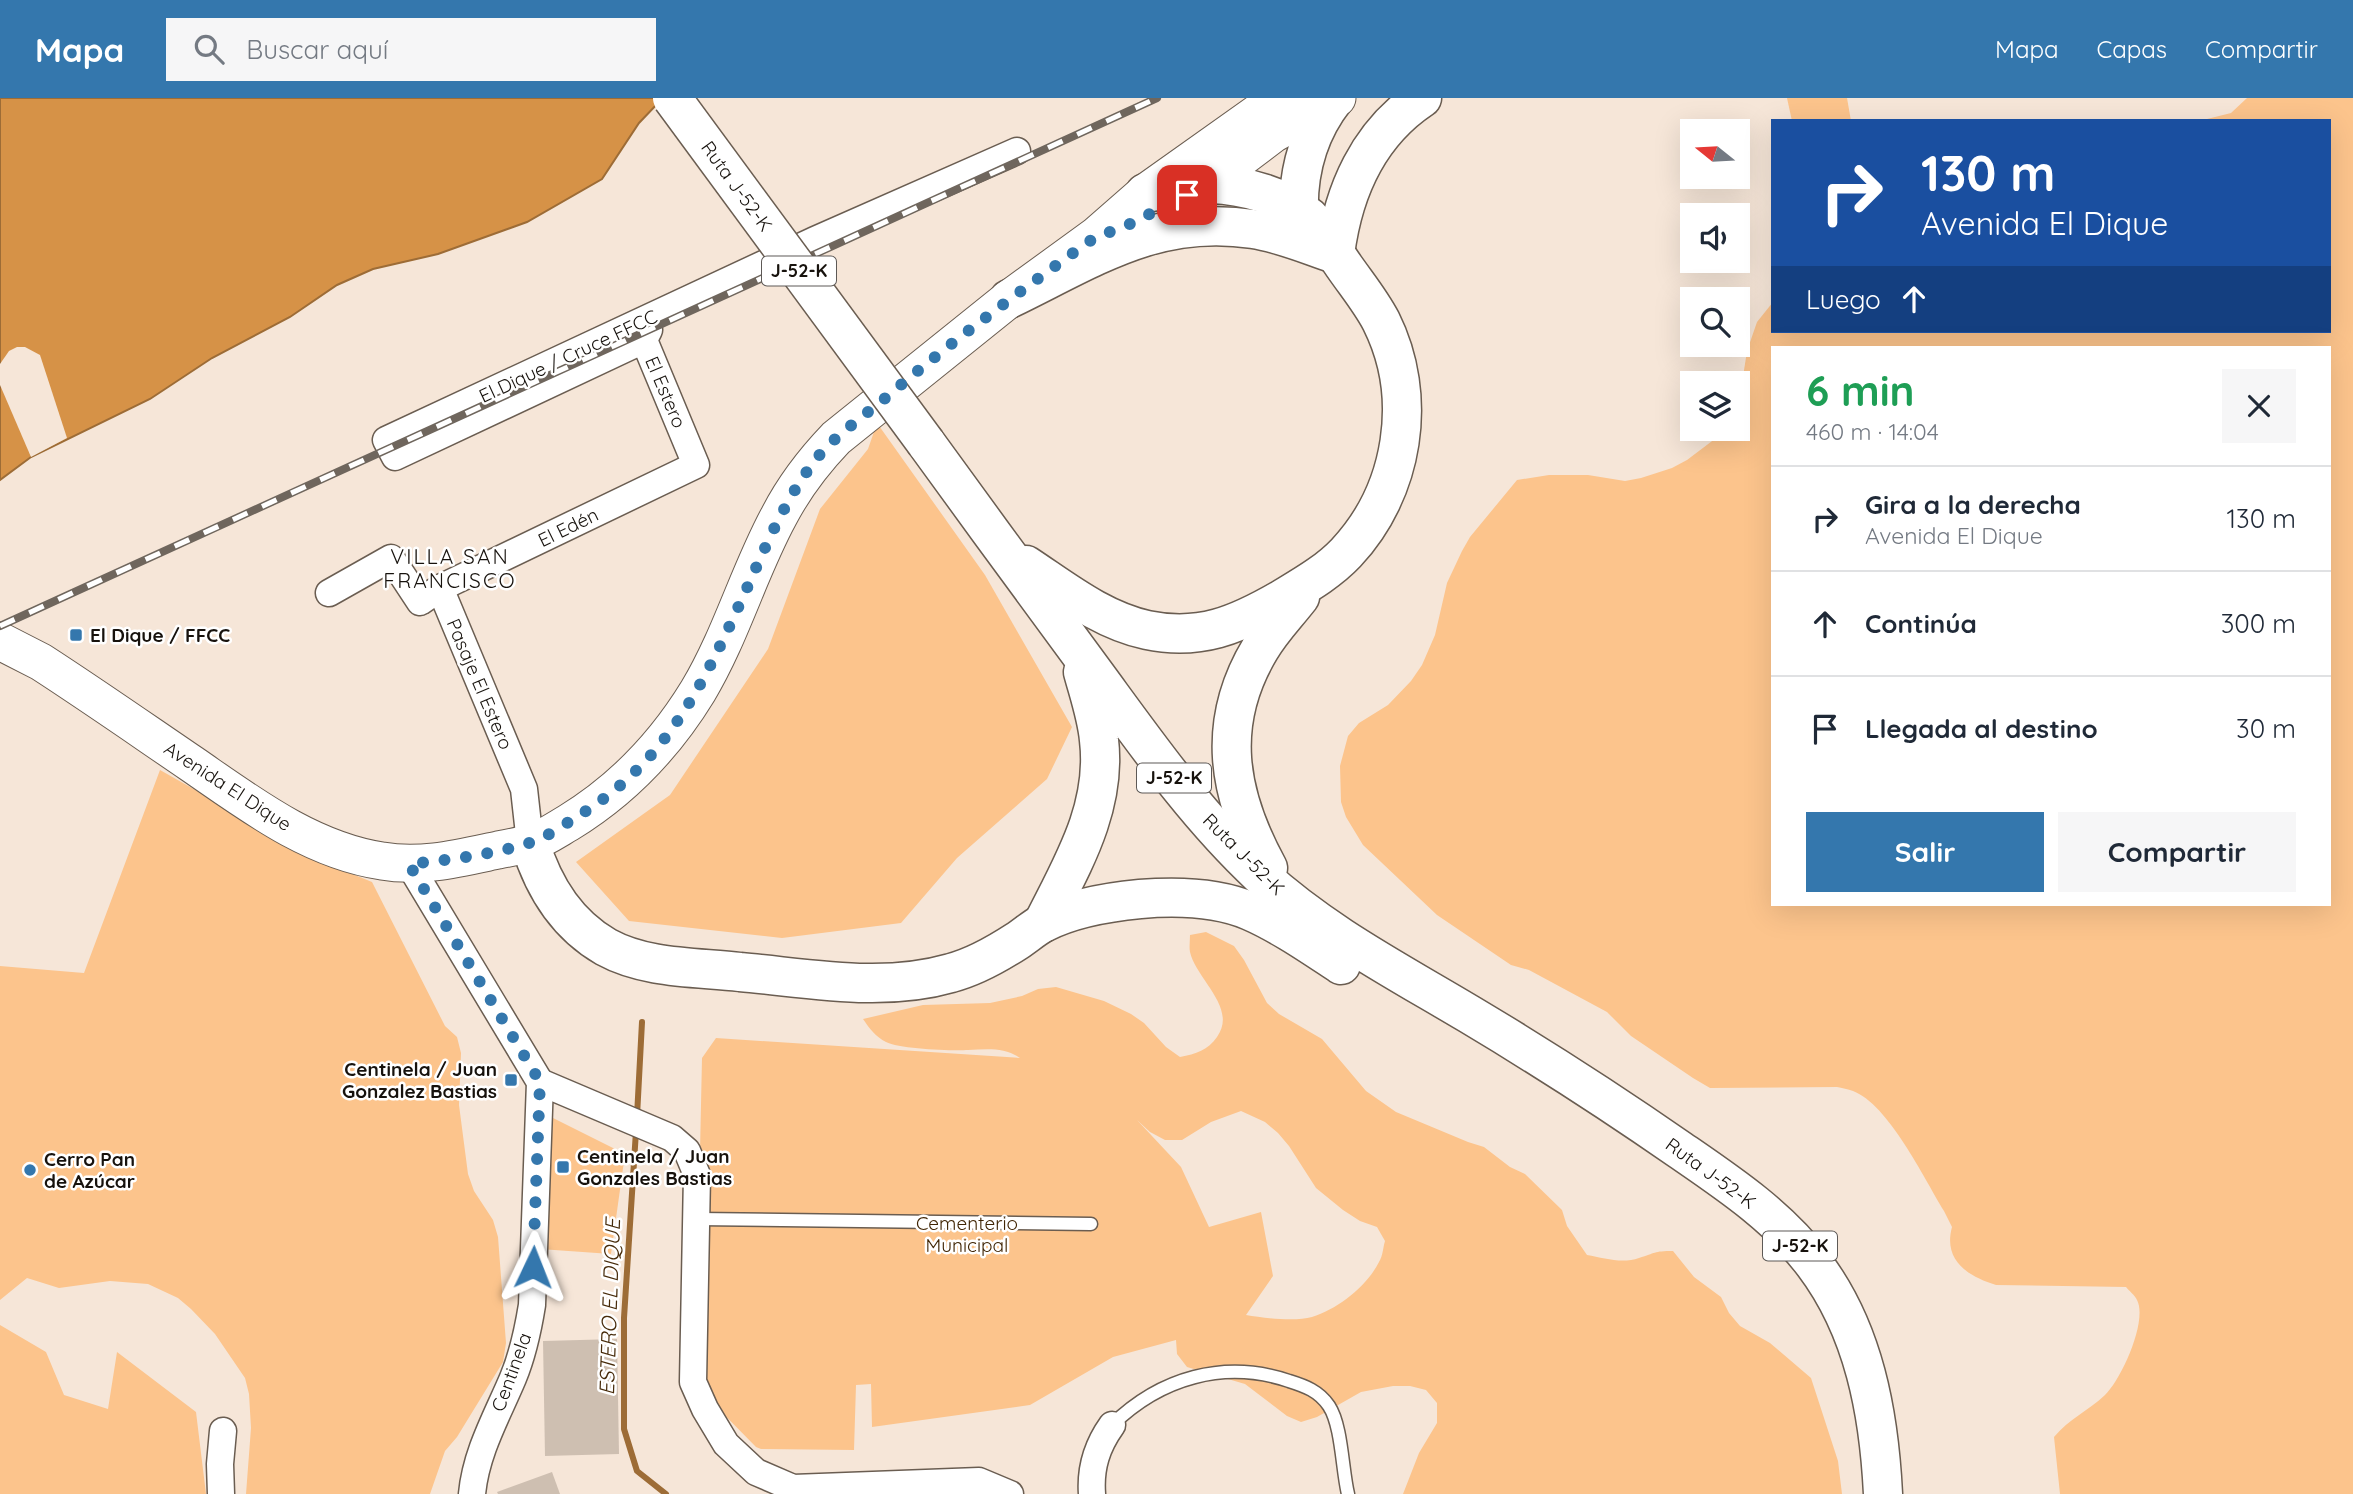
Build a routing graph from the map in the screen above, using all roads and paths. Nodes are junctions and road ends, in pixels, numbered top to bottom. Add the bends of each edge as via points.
1 (672, 98) edge
2 (1283, 98) edge
3 (1335, 98) edge
4 (1422, 98) edge
5 (1017, 150) dead end
6 (1208, 183) junction
7 (1145, 193) junction
8 (1312, 235) junction
9 (1097, 236) junction
10 (1009, 299) junction
11 (645, 330) junction
12 (696, 465) joint
13 (1004, 550) junction
14 (1311, 582) junction
15 (440, 589) junction
16 (329, 593) dead end
17 (0, 641) edge
18 (1077, 650) junction
19 (530, 843) junction
20 (409, 864) junction
21 (1283, 894) junction
22 (1043, 923) junction
23 (540, 1082) junction
24 (1587, 1087) junction
25 (697, 1219) junction
26 (1091, 1224) dead end
27 (1112, 1424) joint
28 (223, 1431) dead end
29 (796, 1491) edge
30 (221, 1494) edge
31 (472, 1494) edge
32 (1010, 1494) edge
33 (1092, 1494) edge
34 (1348, 1494) edge
35 (1883, 1494) edge

1 - 13 main road, Ruta J-52-K / J-52-K, bridge
2 - 7 main road, Avenida El Dique
3 - 6 main road via 1273,134
3 - 8 main road via 1309,142 1299,185
4 - 8 main road via 1397,118 1365,158 1345,204
5 - 11 street, El Dique / Cruce FFCC via 815,240
6 - 7 main road
6 - 8 main road via 1258,193
6 - 9 main road via 1122,228
7 - 9 main road, Avenida El Dique
8 - 10 main road via 1207,225 1158,231 1111,248
8 - 14 main road via 1368,299 1391,345 1402,396 1402,421 1394,470 1374,515 1344,555
9 - 10 main road, Avenida El Dique
10 - 19 main road, Avenida El Dique via 818,457 778,517 699,690 671,732 608,795
11 - 11 street, El Dique / Cruce FFCC via 386,440 395,457
11 - 12 street, El Estero
12 - 15 street, El Edén
13 - 14 main road via 1107,617 1171,633 1194,633 1240,622
13 - 18 main road, Ruta J-52-K / J-52-K
14 - 21 main road via 1260,649 1241,690 1232,733 1237,799 1253,841
15 - 16 street via 420,602 391,558
15 - 19 street, Pasaje El Estero via 523,789
17 - 20 main road, Avenida El Dique via 41,662 286,827 360,856
18 - 21 main road, Ruta J-52-K / J-52-K via 1215,830
18 - 22 main road via 1096,718 1101,765 1098,790 1085,839
19 - 20 main road, Avenida El Dique
19 - 22 main road via 545,884 571,919 605,946 645,962 890,983 953,973 988,958
20 - 23 street
21 - 24 main road, Ruta J-52-K / J-52-K via 1348,943
22 - 24 main road via 1088,908 1141,899 1230,905 1267,920 1462,1033
23 - 25 street via 680,1144 695,1167
23 - 31 street, Centinela via 528,1331 477,1465
24 - 35 main road, Ruta J-52-K / J-52-K via 1774,1219 1815,1266 1847,1320 1860,1353 1877,1423
25 - 26 lane
25 - 29 street via 693,1382 726,1444 756,1472
27 - 33 street via 1096,1453
27 - 34 lane via 1154,1391 1191,1376 1235,1371 1278,1377 1309,1388 1327,1403 1338,1426
28 - 30 street
29 - 32 street via 979,1481

